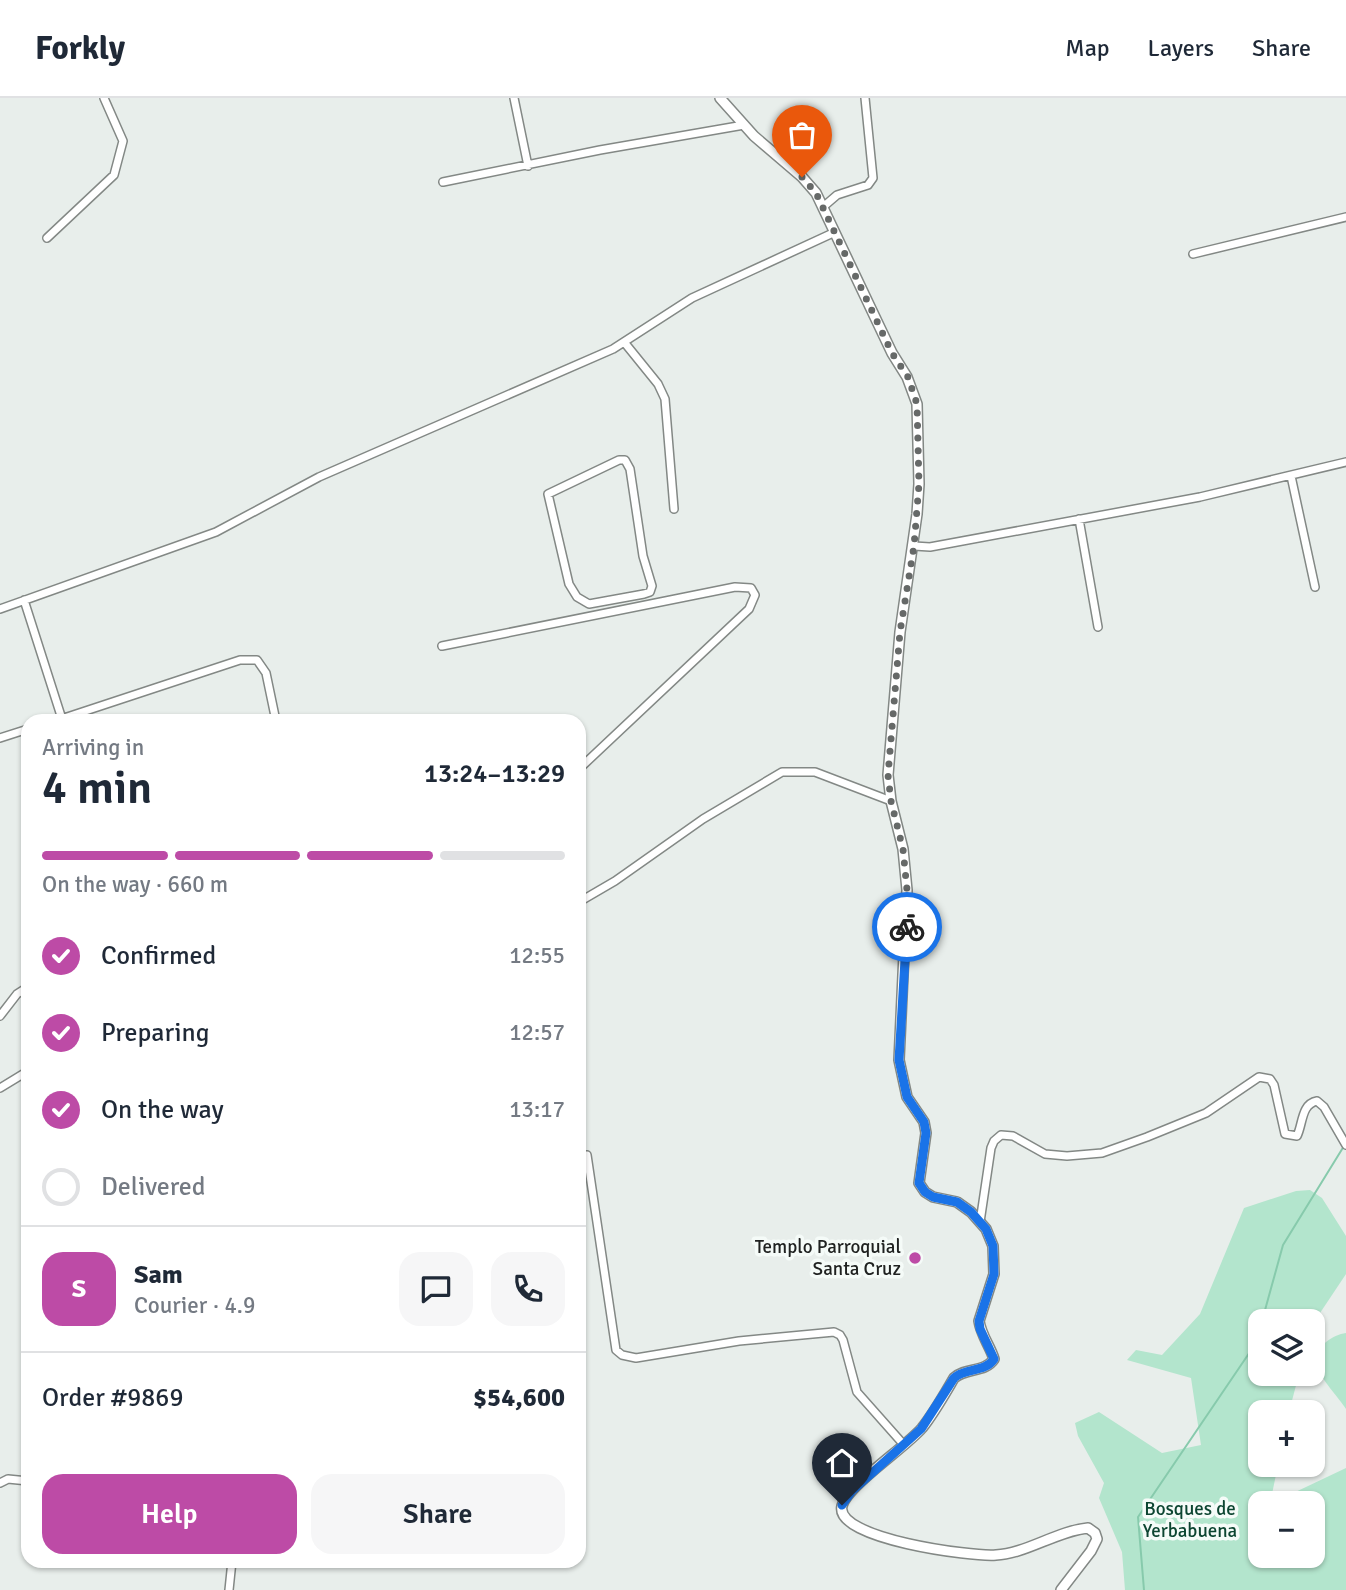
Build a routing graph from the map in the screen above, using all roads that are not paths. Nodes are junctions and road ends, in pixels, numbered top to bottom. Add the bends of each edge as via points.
1 (104, 98) edge
2 (514, 98) edge
3 (720, 98) edge
4 (865, 98) edge
5 (744, 125) junction
6 (528, 166) junction
7 (443, 182) dead end
8 (822, 207) junction
9 (1346, 217) edge
10 (833, 233) junction
11 (47, 238) dead end
12 (1193, 254) dead end
13 (624, 342) junction
14 (1346, 462) edge
15 (1291, 475) junction
16 (674, 509) dead end
17 (1079, 519) junction
18 (914, 546) junction
19 (1315, 587) dead end
20 (24, 600) junction
21 (608, 601) junction
22 (0, 609) edge
23 (610, 611) junction
24 (1098, 626) dead end
25 (442, 646) dead end
26 (59, 714) edge
27 (79, 714) edge
28 (275, 714) edge
29 (21, 731) edge
30 (0, 738) edge
31 (586, 762) edge
32 (891, 801) junction
33 (586, 898) edge
34 (21, 991) edge
35 (0, 1016) edge
36 (21, 1075) edge
37 (0, 1088) edge
38 (1346, 1145) edge
39 (587, 1155) dead end
40 (980, 1222) junction
41 (904, 1445) junction
42 (21, 1480) edge
43 (0, 1482) edge
44 (231, 1568) edge
45 (229, 1590) edge
46 (1061, 1590) edge

1 - 11 street via 123,141 114,175
2 - 6 street
3 - 5 street
4 - 8 street via 873,178 868,185 837,195
5 - 6 street
5 - 8 street via 810,185
6 - 7 street
8 - 10 street
9 - 12 street
10 - 13 street via 692,298
10 - 18 street via 914,391 919,484
13 - 16 street via 665,399
13 - 20 street via 319,477 216,532
14 - 15 street
15 - 17 street
15 - 19 street
17 - 18 street via 930,547
17 - 24 street
18 - 32 street via 891,727
20 - 22 street
20 - 26 street
21 - 21 street via 650,592 652,586 625,460 548,494 572,591 589,604
21 - 23 street
23 - 25 street
23 - 31 street via 745,586 755,595 749,609
27 - 28 street via 240,660 257,660 266,673
29 - 30 street
32 - 33 street via 815,772 782,772
32 - 40 street via 903,849 908,899 899,1060 907,1097 926,1133 919,1183 933,1197 957,1202
34 - 35 street
36 - 37 street
38 - 40 street via 1317,1101 1306,1106 1299,1134 1285,1134 1274,1085 1259,1077 1206,1113 1102,1153 1045,1154 1013,1136 1001,1135 991,1148
39 - 41 street via 616,1350 636,1358 834,1332 843,1340 857,1392
40 - 41 street via 993,1246 994,1274 979,1321 994,1359 985,1368 961,1372 954,1378 932,1414
41 - 46 street via 847,1498 842,1505 846,1520 867,1533 965,1555 997,1555 1088,1528 1095,1533 1095,1543
42 - 43 street
44 - 45 street

